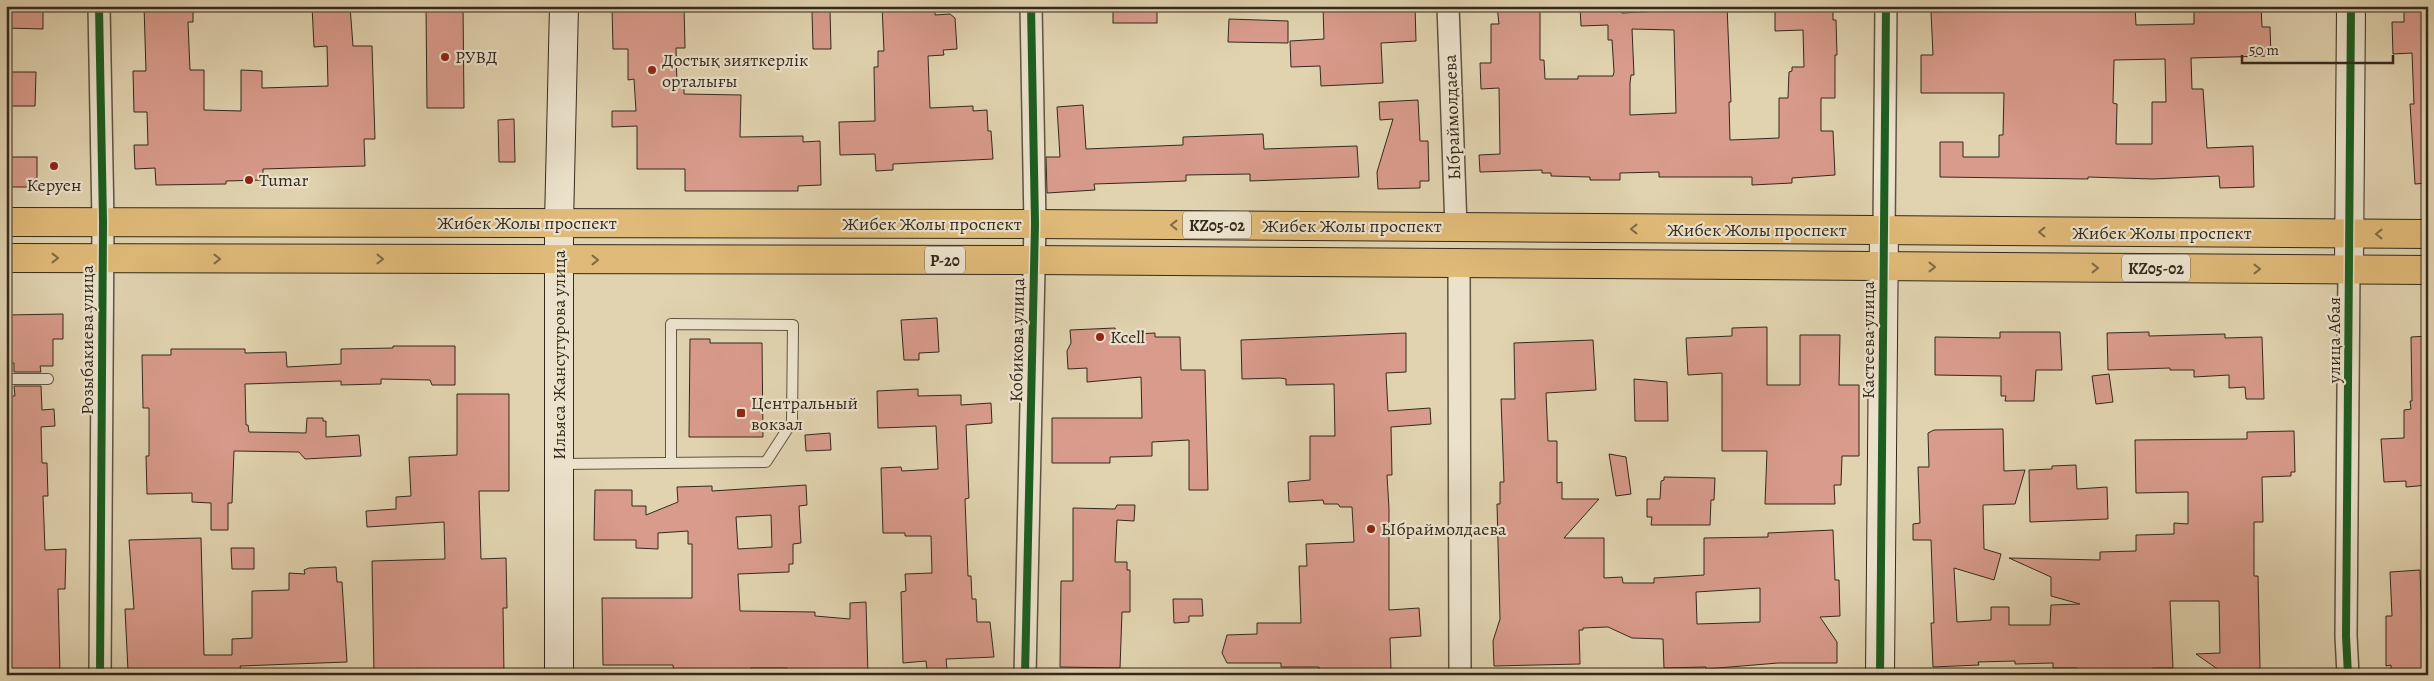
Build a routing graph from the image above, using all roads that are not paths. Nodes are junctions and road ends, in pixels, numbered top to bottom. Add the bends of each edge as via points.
1 (99, 6) edge
2 (564, 6) edge
3 (1031, 6) edge
4 (1448, 6) edge
5 (1886, 6) edge
6 (2351, 6) edge
7 (6, 222) edge
8 (103, 222) junction
9 (559, 223) junction
10 (1036, 224) junction
11 (1456, 227) junction
12 (1884, 231) junction
13 (2348, 234) junction
14 (2428, 234) edge
15 (6, 258) edge
16 (102, 258) junction
17 (559, 260) junction
18 (1034, 260) junction
19 (1459, 264) junction
20 (1883, 266) junction
21 (2349, 270) junction
22 (2428, 270) edge
23 (6, 379) edge
24 (48, 379) dead end
25 (671, 463) junction
26 (559, 464) junction
27 (100, 675) edge
28 (559, 675) edge
29 (1025, 675) edge
30 (1460, 675) edge
31 (1880, 675) edge
32 (2348, 675) edge

1 - 8 street, Розыбакиева улица
2 - 9 street, Ильяса Жансугурова улица
3 - 10 street, Кобикова улица
4 - 11 street, Ыбраймолдаева
5 - 12 street, Кастеева улица
6 - 13 street, улица Абая
7 - 8 highway, Жибек Жолы проспект / KZ05-02
8 - 9 highway, Жибек Жолы проспект / KZ05-02
8 - 16 street, Розыбакиева улица
9 - 10 highway, Жибек Жолы проспект / KZ05-02
9 - 17 street, Ильяса Жансугурова улица
11 -> 10 highway, Жибек Жолы проспект / KZ05-02
10 - 18 street, Кобикова улица
12 -> 11 highway, Жибек Жолы проспект / KZ05-02
13 -> 12 highway, Жибек Жолы проспект / KZ05-02
12 - 20 street, Кастеева улица
14 -> 13 highway, Жибек Жолы проспект / KZ05-02
13 - 21 street, улица Абая
15 -> 16 highway, Жибек Жолы проспект / Р-20
16 -> 17 highway, Жибек Жолы проспект / Р-20
16 - 27 street, Розыбакиева улица
17 -> 18 highway, Жибек Жолы проспект / Р-20
17 - 26 street, Ильяса Жансугурова улица
18 - 19 highway, Жибек Жолы проспект / Р-20
18 - 29 street, Кобикова улица
19 - 20 highway, Жибек Жолы проспект / Р-20
19 - 30 street
20 -> 21 highway, Жибек Жолы проспект / KZ05-02
20 - 31 street, Кастеева улица
21 - 22 highway, Жибек Жолы проспект / KZ05-02
21 - 32 street, улица Абая
23 - 24 lane
25 - 25 lane via 766,462 792,422 793,325 672,324
25 - 26 lane
26 - 28 street, Ильяса Жансугурова улица

